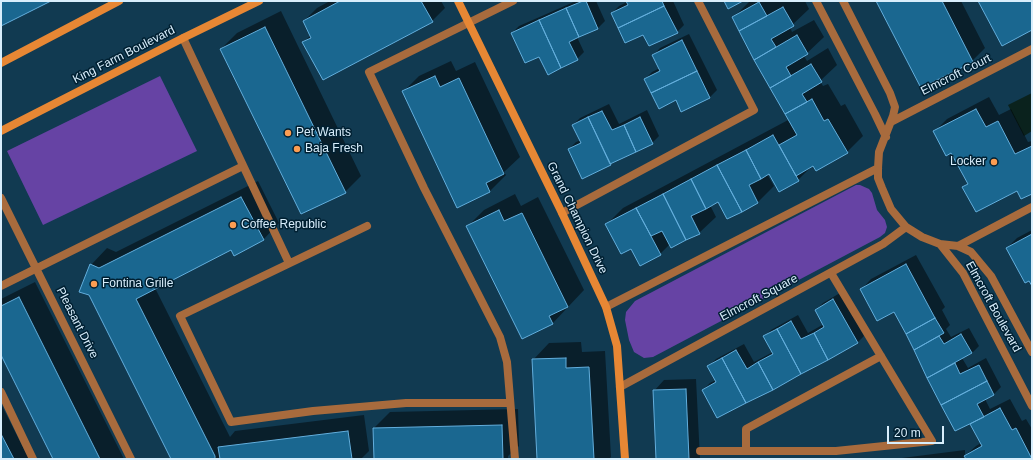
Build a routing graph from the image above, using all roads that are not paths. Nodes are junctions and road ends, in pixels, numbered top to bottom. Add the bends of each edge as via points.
1 (119, 1) edge
2 (258, 1) edge
3 (458, 1) edge
4 (513, 1) edge
5 (698, 1) edge
6 (816, 1) edge
7 (843, 1) edge
8 (469, 23) junction
9 (183, 38) junction
10 (1032, 49) edge
11 (1, 63) edge
12 (891, 122) junction
13 (1, 131) edge
14 (886, 137) junction
15 (243, 166) junction
16 (878, 168) junction
17 (1, 198) edge
18 (1032, 207) edge
19 (562, 213) junction
20 (367, 226) dead end
21 (906, 227) junction
22 (940, 244) junction
23 (958, 246) junction
24 (290, 263) junction
25 (37, 268) junction
26 (831, 273) junction
27 (1, 286) edge
28 (606, 307) junction
29 (1032, 352) edge
30 (881, 356) junction
31 (620, 387) junction
32 (1, 392) edge
33 (510, 403) junction
34 (1032, 406) edge
35 (700, 451) dead end
36 (746, 451) junction
37 (33, 459) edge
38 (131, 459) edge
39 (515, 459) edge
40 (625, 459) edge

1 - 11 street
2 - 9 street, King Farm Boulevard
3 - 8 street, Grand Champion Drive
4 - 8 street
5 - 19 street via 754,110
6 - 14 street
7 - 12 street, Elmcroft Boulevard via 890,93 894,107
8 - 19 street, Grand Champion Drive
8 - 33 street via 369,72 424,188 500,337 507,362
9 - 13 street, King Farm Boulevard
9 - 15 street
10 - 12 street, Elmcroft Court
12 - 14 street, Elmcroft Boulevard
14 - 16 street, Elmcroft Boulevard via 879,152
15 - 24 street
15 - 25 street
16 - 21 street, Elmcroft Boulevard via 878,178 886,199
16 - 28 street
17 - 25 street, Pleasant Drive
18 - 23 street
19 - 28 street, Grand Champion Drive
20 - 24 street
21 - 22 street, Elmcroft Boulevard
21 - 26 street, Elmcroft Square via 883,244
22 - 23 street, Elmcroft Boulevard
22 - 34 street, Elmcroft Boulevard via 962,272
23 - 29 street, Elmcroft Boulevard via 971,252 991,276
24 - 33 street via 180,316 231,422 313,411 406,403
25 - 27 street
25 - 38 street, Pleasant Drive
26 - 30 street
26 - 31 street, Elmcroft Square
28 - 31 street, Grand Champion Drive via 617,346
30 - 36 street via 746,429
30 - 36 street via 932,441 836,451
31 - 40 street, Grand Champion Drive
32 - 37 street
33 - 39 street
35 - 36 street

